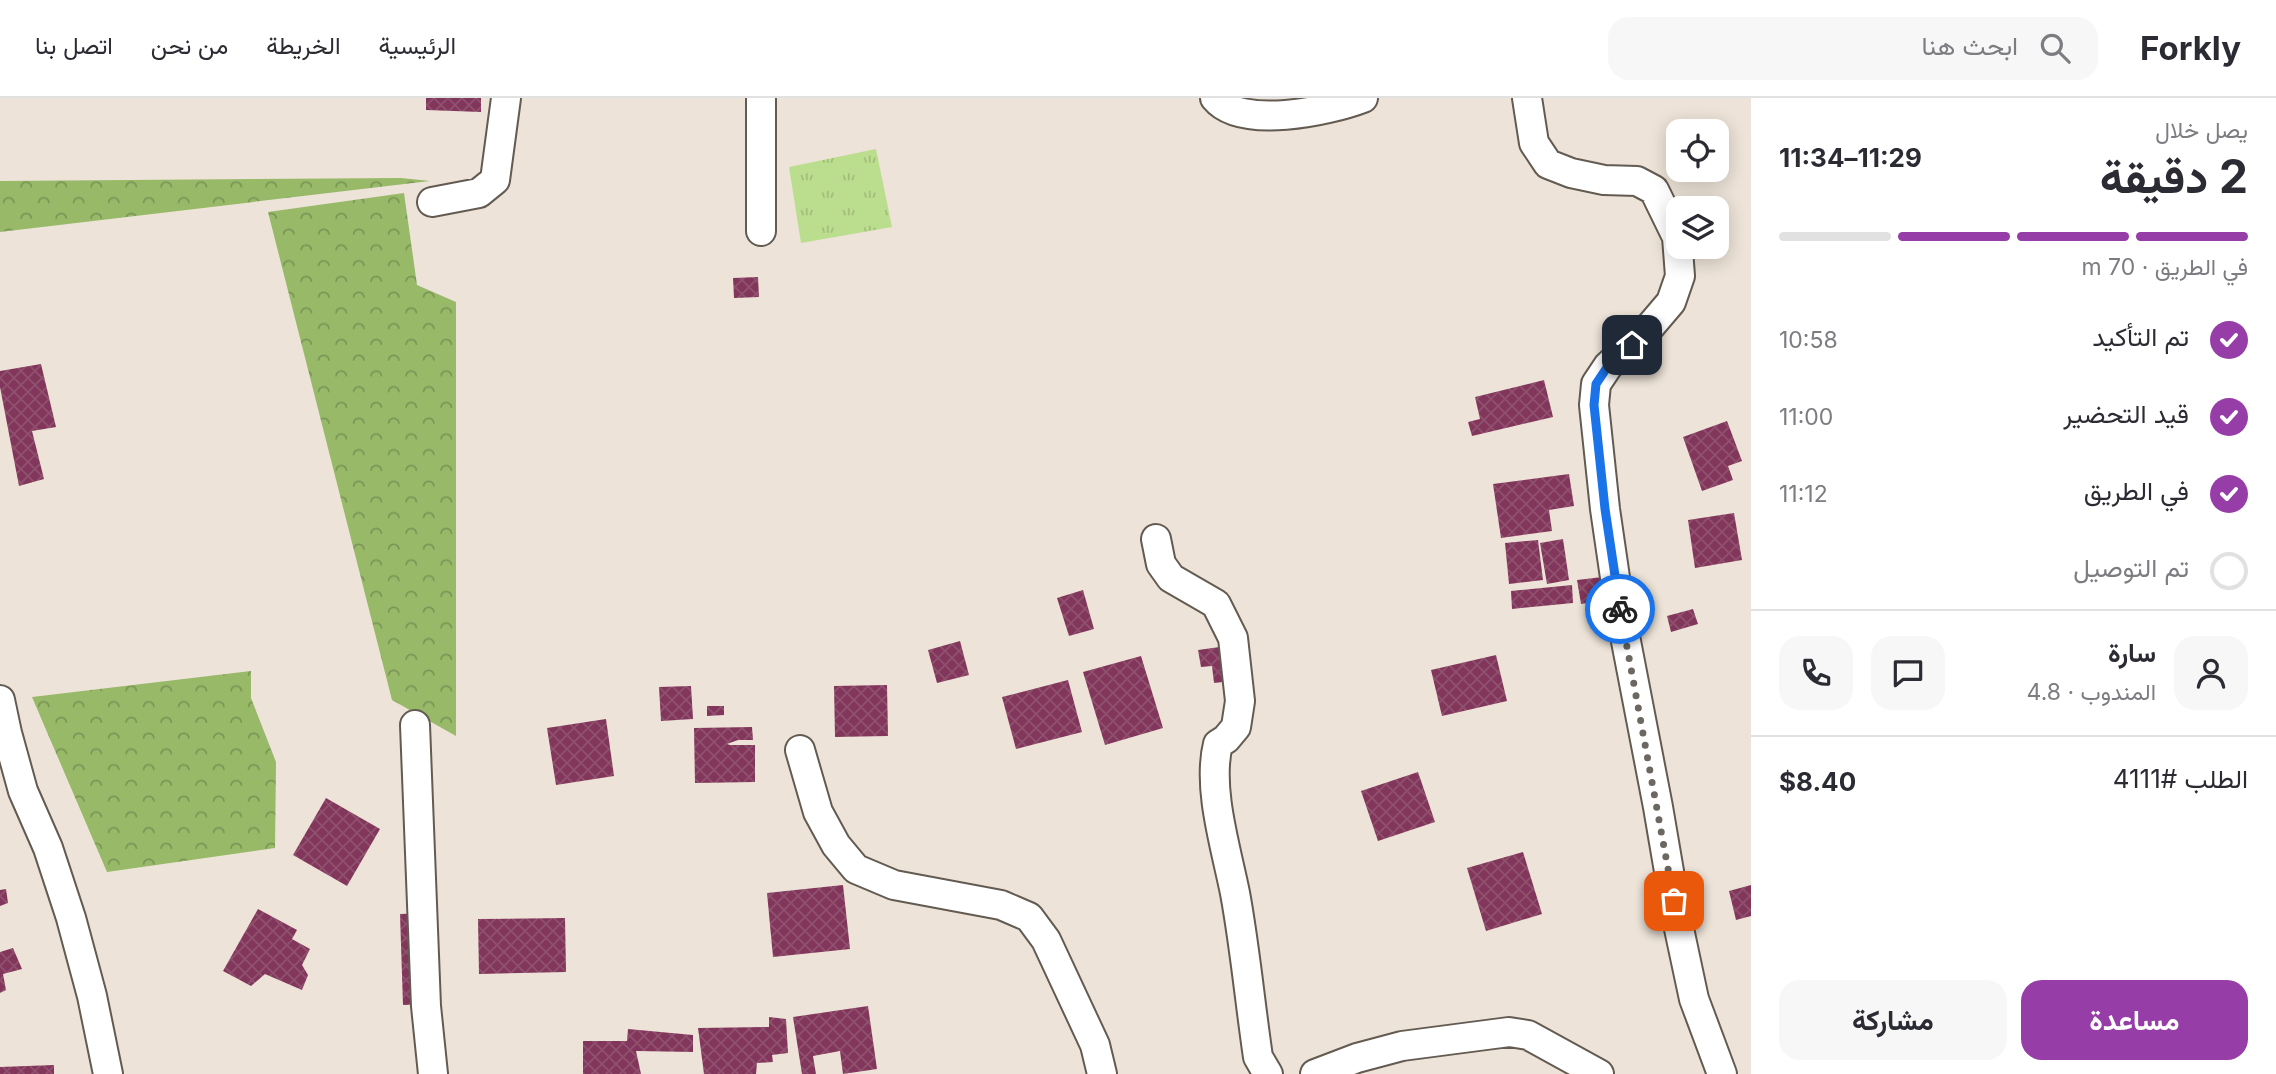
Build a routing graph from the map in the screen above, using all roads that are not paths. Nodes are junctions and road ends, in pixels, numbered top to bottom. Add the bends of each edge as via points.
1 (506, 98) edge
2 (761, 98) edge
3 (1215, 98) edge
4 (1363, 98) edge
5 (1527, 98) edge
6 (432, 202) dead end
7 (761, 231) dead end
8 (1156, 539) dead end
9 (0, 699) edge
10 (415, 725) dead end
11 (800, 750) dead end
12 (12, 795) edge
13 (108, 1074) edge
14 (433, 1074) edge
15 (1101, 1074) edge
16 (1268, 1074) edge
17 (1315, 1074) edge
18 (1599, 1074) edge
19 (1721, 1074) edge

1 - 6 street via 495,180 479,193
2 - 7 street
3 - 4 street via 1245,116 1300,113
5 - 19 street via 1534,144 1548,164 1604,180 1637,181 1654,190 1677,237 1680,276 1671,302 1608,366 1596,384 1594,405 1619,605 1678,924 1694,999
8 - 16 street via 1161,564 1171,578 1216,604 1233,638 1240,701 1236,727 1218,744 1213,762 1258,1058
9 - 12 street
10 - 14 street
11 - 15 street via 818,812 856,869 894,885 1001,905 1029,917 1046,940 1090,1033
12 - 13 street via 48,848 92,996
17 - 18 street via 1402,1046 1509,1032 1528,1035

